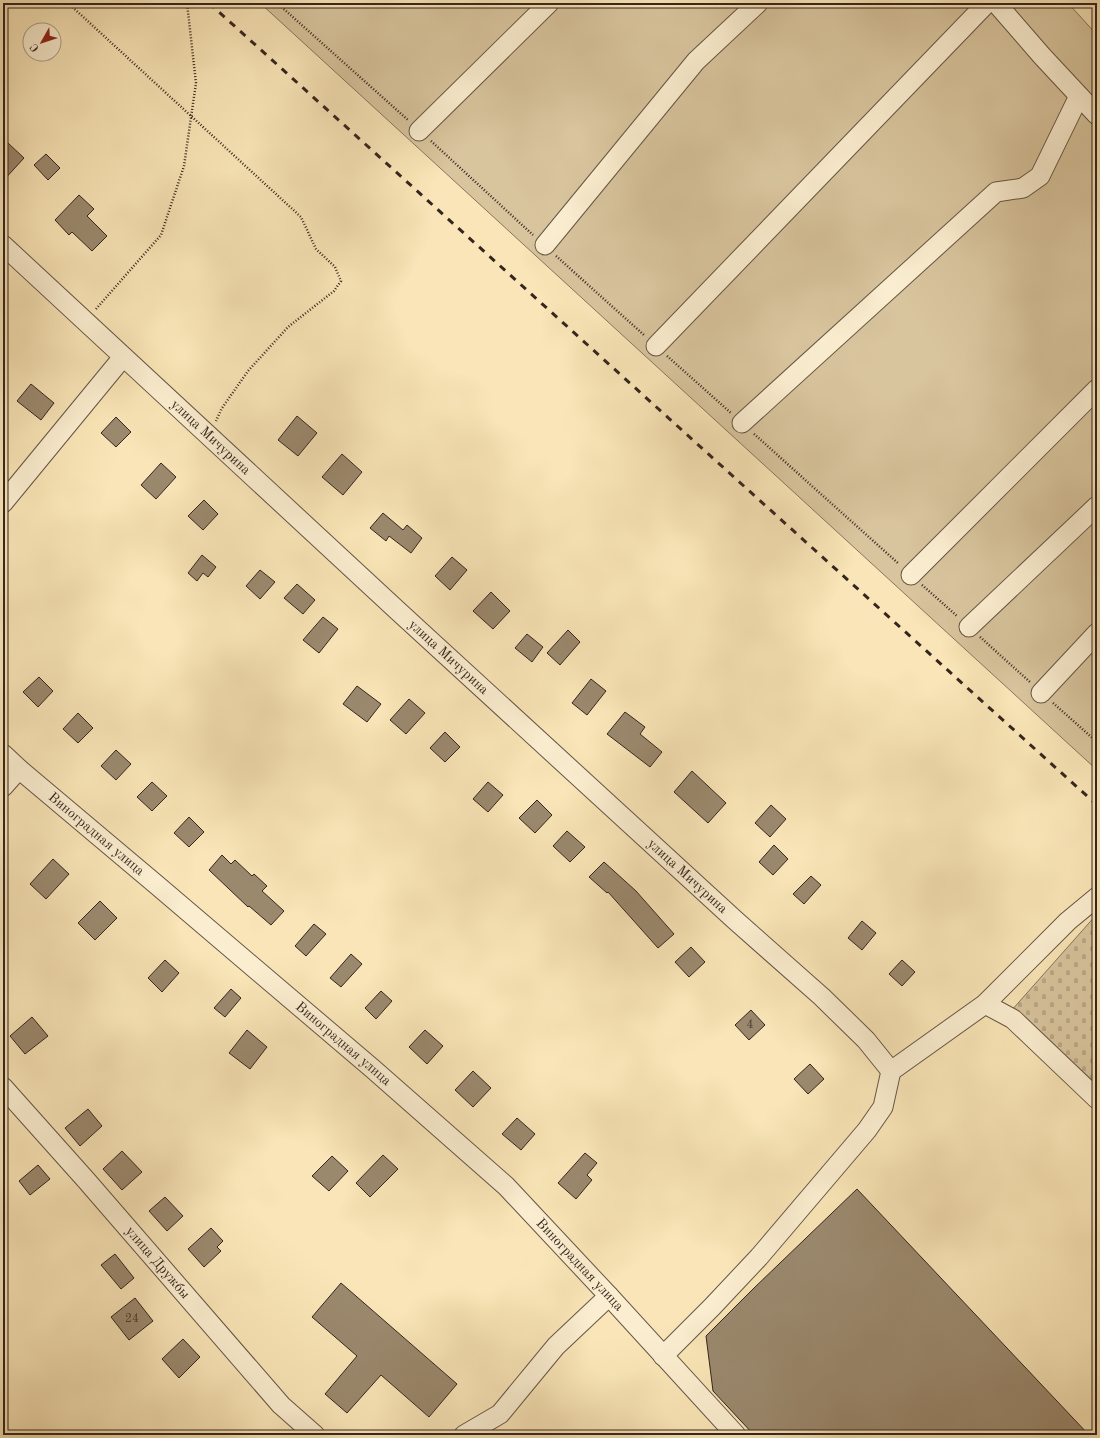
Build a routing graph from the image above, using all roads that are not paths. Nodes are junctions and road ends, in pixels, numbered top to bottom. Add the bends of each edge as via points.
1 (549, 3) edge
2 (758, 3) edge
3 (987, 3) edge
4 (996, 3) edge
5 (1079, 96) junction
6 (1097, 115) edge
7 (419, 131) road end
8 (3, 245) edge
9 (545, 245) road end
10 (656, 346) road end
11 (123, 357) junction
12 (1097, 389) edge
13 (742, 424) road end
14 (3, 503) edge
15 (1097, 506) edge
16 (911, 575) road end
17 (969, 627) road end
18 (1097, 633) edge
19 (1041, 693) road end
20 (3, 754) edge
21 (19, 769) junction
22 (3, 787) edge
23 (1097, 897) edge
24 (985, 1004) junction
25 (891, 1071) junction
26 (3, 1087) edge
27 (1097, 1099) edge
28 (609, 1296) junction
29 (663, 1356) junction
30 (315, 1435) edge
31 (464, 1435) edge
32 (736, 1435) edge

1 - 7 street
2 - 9 street via 696,61
3 - 10 street
4 - 5 street
5 - 6 street
5 - 13 street via 1040,176 1023,188 996,192
8 - 11 street, улица Мичурина
11 - 14 street
11 - 25 street, улица Мичурина via 712,899 822,997 866,1040
12 - 16 street
15 - 17 street
18 - 19 street
20 - 21 street, Виноградная улица
21 - 22 street
21 - 28 street, Виноградная улица via 506,1186
23 - 24 street via 1068,921
24 - 25 street
24 - 27 street via 1013,1019
25 - 29 street via 883,1107 867,1130 759,1257
26 - 30 street, улица Дружбы via 280,1405
28 - 29 street, Виноградная улица
28 - 31 street via 556,1346 500,1414
29 - 32 street, Виноградная улица

